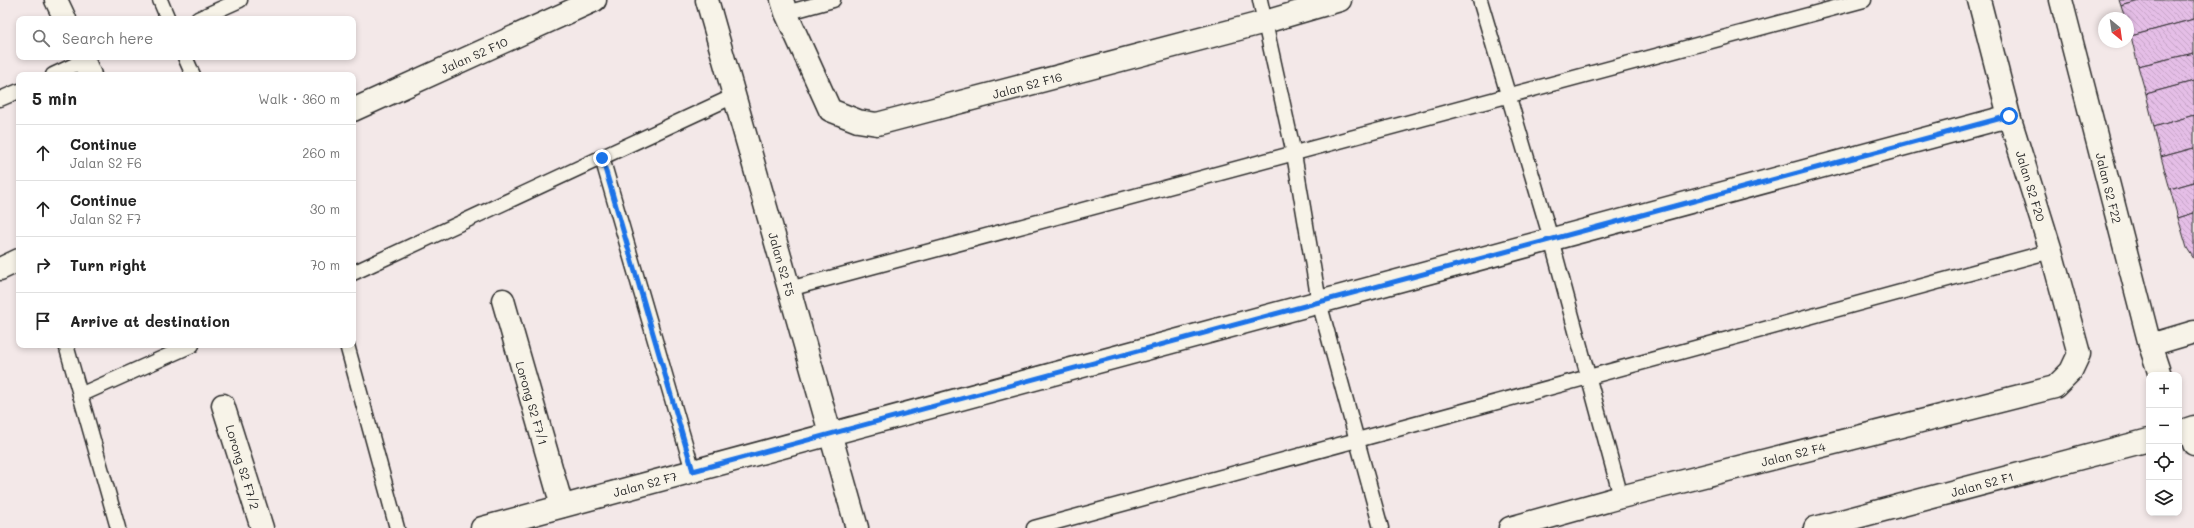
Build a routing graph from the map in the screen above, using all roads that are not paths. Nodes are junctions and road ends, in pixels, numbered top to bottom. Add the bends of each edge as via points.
1 (56, 0) edge
2 (160, 0) edge
3 (240, 0) edge
4 (595, 0) edge
5 (707, 0) edge
6 (833, 0) edge
7 (1260, 0) edge
8 (1340, 0) edge
9 (1480, 0) edge
10 (1864, 0) edge
11 (1979, 0) edge
12 (2061, 0) edge
13 (784, 6) edge
14 (64, 16) edge
15 (167, 16) edge
16 (205, 16) edge
17 (1265, 22) junction
18 (186, 60) edge
19 (85, 64) edge
20 (62, 72) edge
21 (192, 72) edge
22 (16, 92) edge
23 (734, 96) junction
24 (1507, 96) junction
25 (0, 99) edge
26 (356, 109) edge
27 (2009, 116) junction
28 (1294, 154) junction
29 (602, 158) junction
30 (1551, 239) junction
31 (2051, 251) junction
32 (16, 261) edge
33 (0, 269) edge
34 (356, 272) edge
35 (789, 289) junction
36 (503, 300) dead end
37 (1319, 302) junction
38 (2194, 332) edge
39 (2150, 344) junction
40 (67, 348) edge
41 (185, 348) edge
42 (348, 348) edge
43 (2071, 371) joint
44 (2159, 372) edge
45 (1588, 377) junction
46 (80, 395) junction
47 (223, 405) dead end
48 (830, 434) junction
49 (1357, 440) junction
50 (2146, 441) edge
51 (693, 471) junction
52 (1621, 498) junction
53 (562, 506) junction
54 (118, 528) edge
55 (262, 528) edge
56 (397, 528) edge
57 (482, 528) edge
58 (857, 528) edge
59 (1034, 528) edge
60 (1381, 528) edge
61 (1510, 528) edge
62 (1815, 528) edge

1 - 14 street
2 - 15 lane
3 - 16 lane
4 - 26 street, Jalan S2 F10
5 - 23 street, Jalan S2 F5
6 - 13 lane
7 - 17 lane
8 - 17 street, Jalan S2 F16
9 - 24 lane
10 - 24 lane
11 - 27 street, Jalan S2 F20
12 - 39 street, Jalan S2 F22
13 - 17 street, Jalan S2 F16 via 830,110 858,121 878,124
17 - 28 lane
18 - 21 lane
19 - 20 lane
22 - 25 lane
23 - 29 lane
23 - 35 street, Jalan S2 F5
24 - 28 lane
24 - 30 lane
27 - 30 street, Jalan S2 F7
27 - 31 street, Jalan S2 F20
28 - 35 lane
28 - 37 lane
29 - 34 lane
29 - 51 lane
30 - 37 street, Jalan S2 F7
30 - 45 lane
31 - 43 street, Jalan S2 F20 via 2078,354
31 - 45 lane
32 - 33 street
35 - 48 street, Jalan S2 F5
36 - 53 street, Lorong S2 F7/1
37 - 48 street, Jalan S2 F7
37 - 49 lane
38 - 39 street
39 - 44 street, Jalan S2 F22
40 - 46 lane
41 - 46 lane
42 - 56 lane
43 - 52 street, Jalan S2 F4 via 2055,387
45 - 49 lane
45 - 52 lane
46 - 54 lane
47 - 55 street, Lorong S2 F7/2
48 - 51 street, Jalan S2 F7
48 - 58 street, Jalan S2 F5
49 - 59 lane
49 - 60 lane
50 - 62 street, Jalan S2 F1
51 - 53 street, Jalan S2 F7
52 - 61 street, Jalan S2 F4
53 - 57 street, Jalan S2 F7

